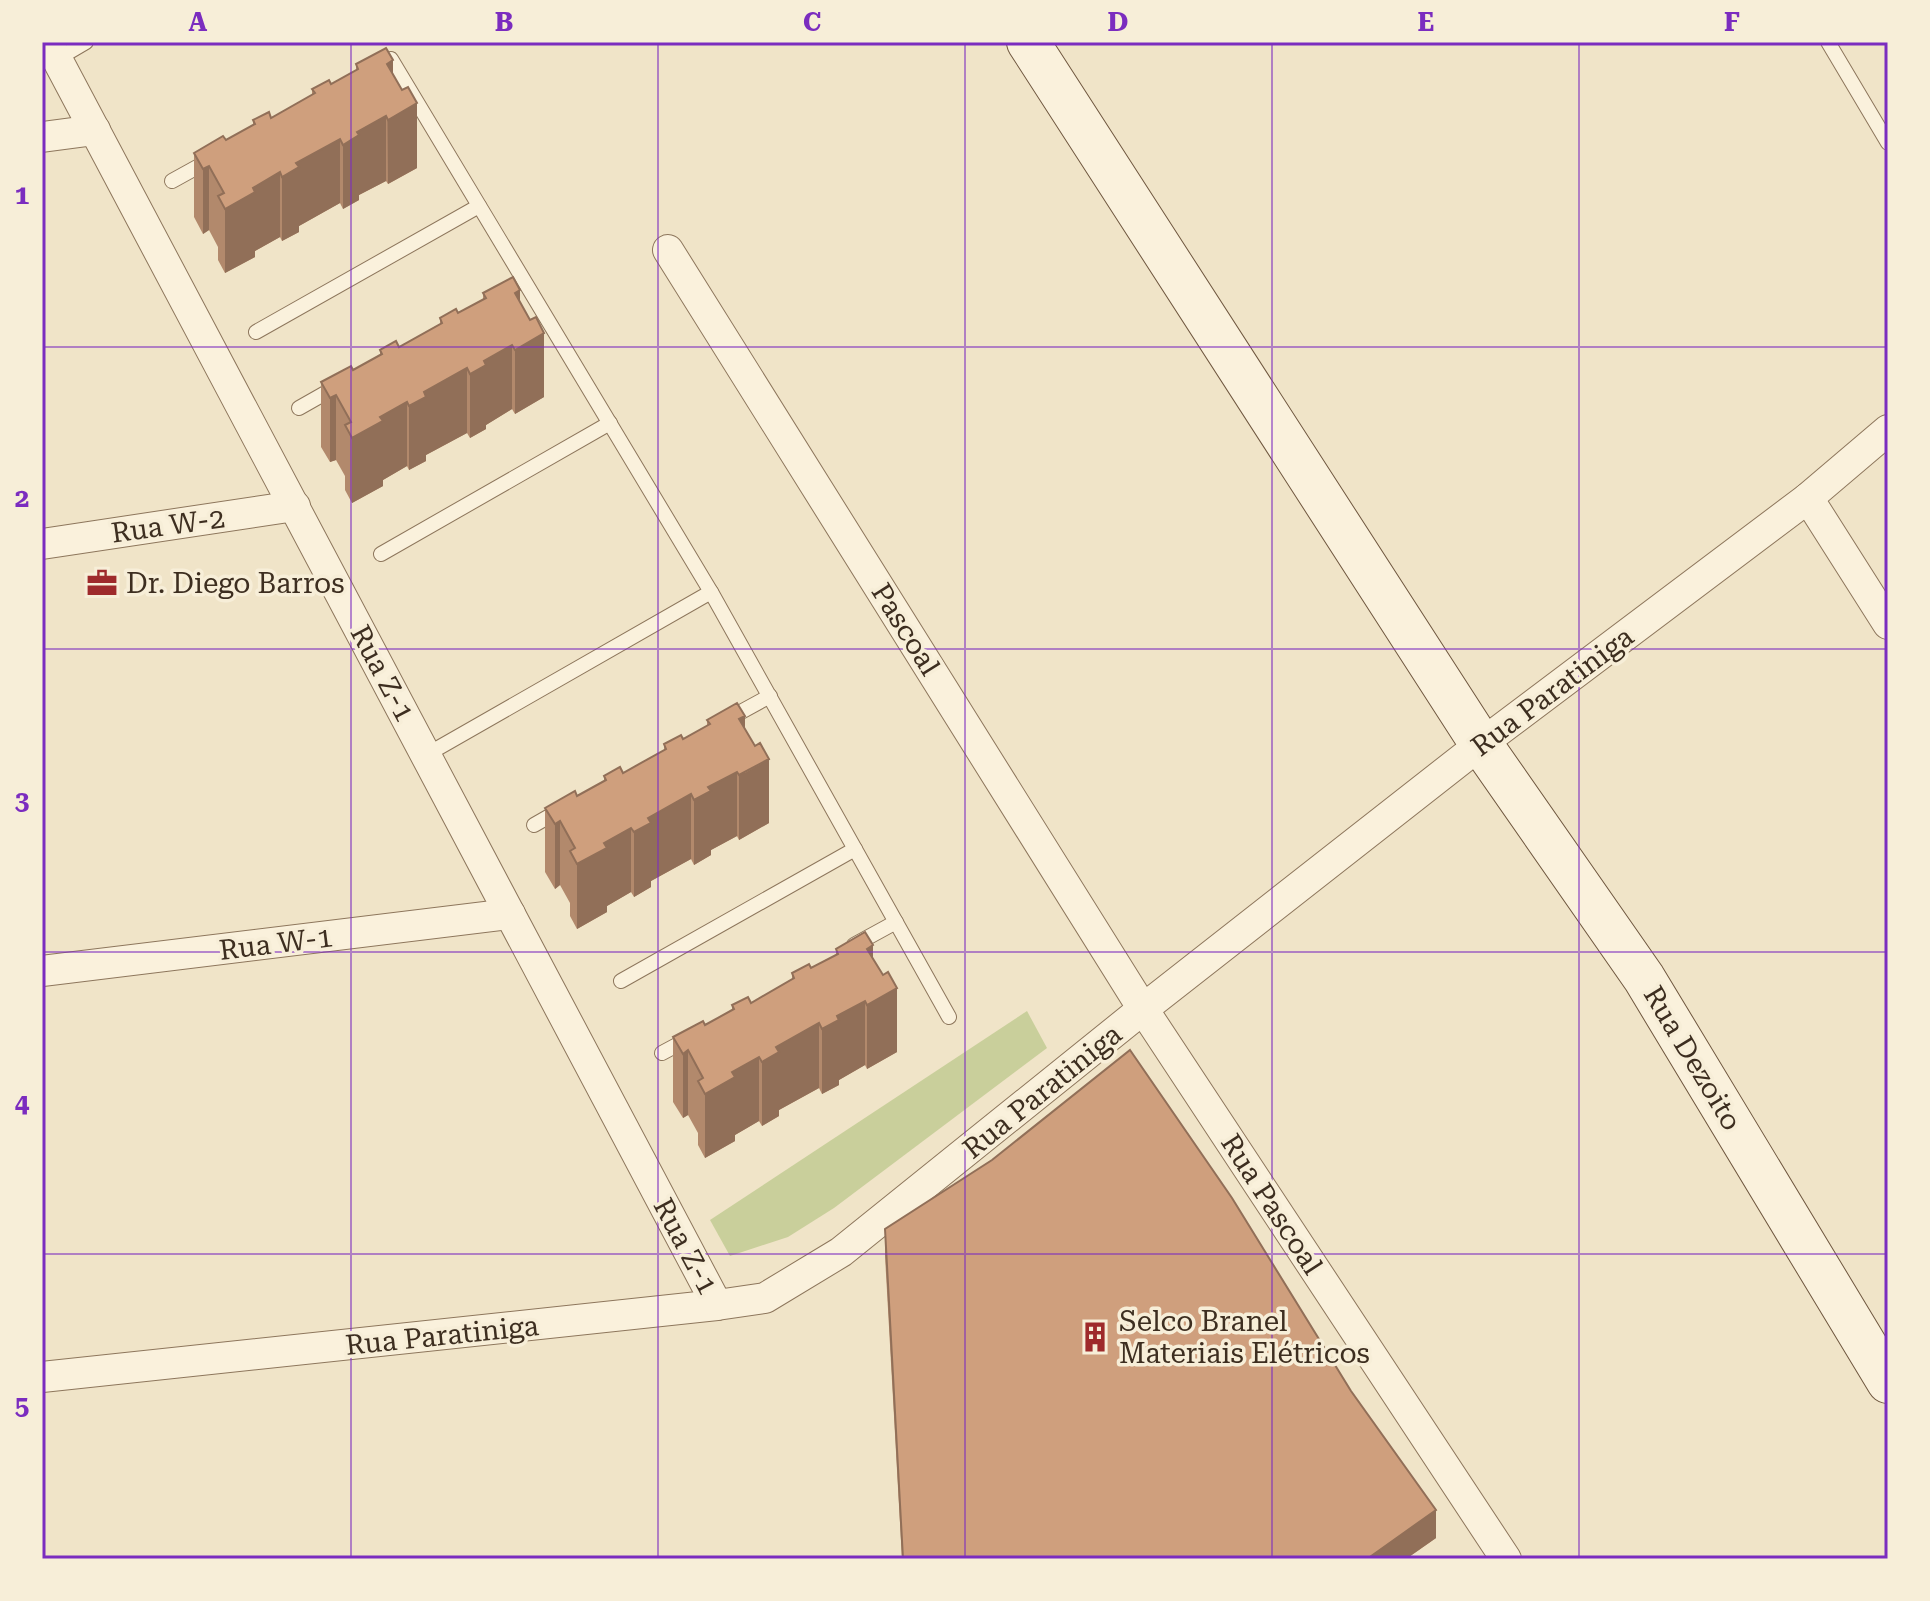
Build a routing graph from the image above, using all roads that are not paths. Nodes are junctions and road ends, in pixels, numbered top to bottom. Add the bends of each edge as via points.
1 (86, 42) edge
2 (1028, 42) edge
3 (1828, 42) edge
4 (53, 50) edge
5 (364, 75) edge
6 (95, 130) junction
7 (42, 137) edge
8 (1888, 143) edge
9 (226, 151) edge
10 (172, 181) dead end
11 (479, 206) junction
12 (668, 250) dead end
13 (256, 332) dead end
14 (352, 378) edge
15 (299, 408) dead end
16 (610, 423) junction
17 (1888, 430) edge
18 (1808, 498) junction
19 (295, 506) junction
20 (42, 544) edge
21 (381, 554) dead end
22 (711, 592) junction
23 (1888, 624) edge
24 (770, 696) junction
25 (714, 726) edge
26 (1481, 744) junction
27 (426, 755) junction
28 (575, 802) edge
29 (534, 825) dead end
30 (855, 849) junction
31 (510, 914) junction
32 (896, 922) junction
33 (841, 953) edge
34 (42, 971) edge
35 (621, 981) dead end
36 (1143, 1009) junction
37 (949, 1017) dead end
38 (703, 1030) edge
39 (662, 1053) dead end
40 (717, 1305) junction
41 (42, 1377) edge
42 (1888, 1382) edge
43 (1506, 1559) edge

1 - 4 lane
2 - 26 street, Rua Dezoito
3 - 8 lane
4 - 6 street, Rua Z-1
5 - 11 lane via 391,59
6 - 7 street
6 - 19 street, Rua Z-1
9 - 10 lane
11 - 13 lane
11 - 16 lane via 518,286
12 - 36 street, Pascoal
14 - 15 lane
16 - 21 lane
16 - 22 lane
17 - 18 street, Rua Paratiniga
18 - 23 street
18 - 26 street, Rua Paratiniga
19 - 20 street, Rua W-2
19 - 27 street, Rua Z-1
22 - 24 lane
22 - 27 lane
24 - 25 lane
24 - 30 lane
26 - 36 street, Rua Paratiniga
26 - 42 street, Rua Dezoito via 1644,978
27 - 31 street, Rua Z-1
28 - 29 lane
30 - 32 lane
30 - 35 lane
31 - 34 street, Rua W-1
31 - 40 street, Rua Z-1
32 - 33 lane
32 - 37 lane
36 - 40 street, Rua Paratiniga via 841,1252 765,1298
36 - 43 street, Rua Pascoal
38 - 39 lane
40 - 41 street, Rua Paratiniga

